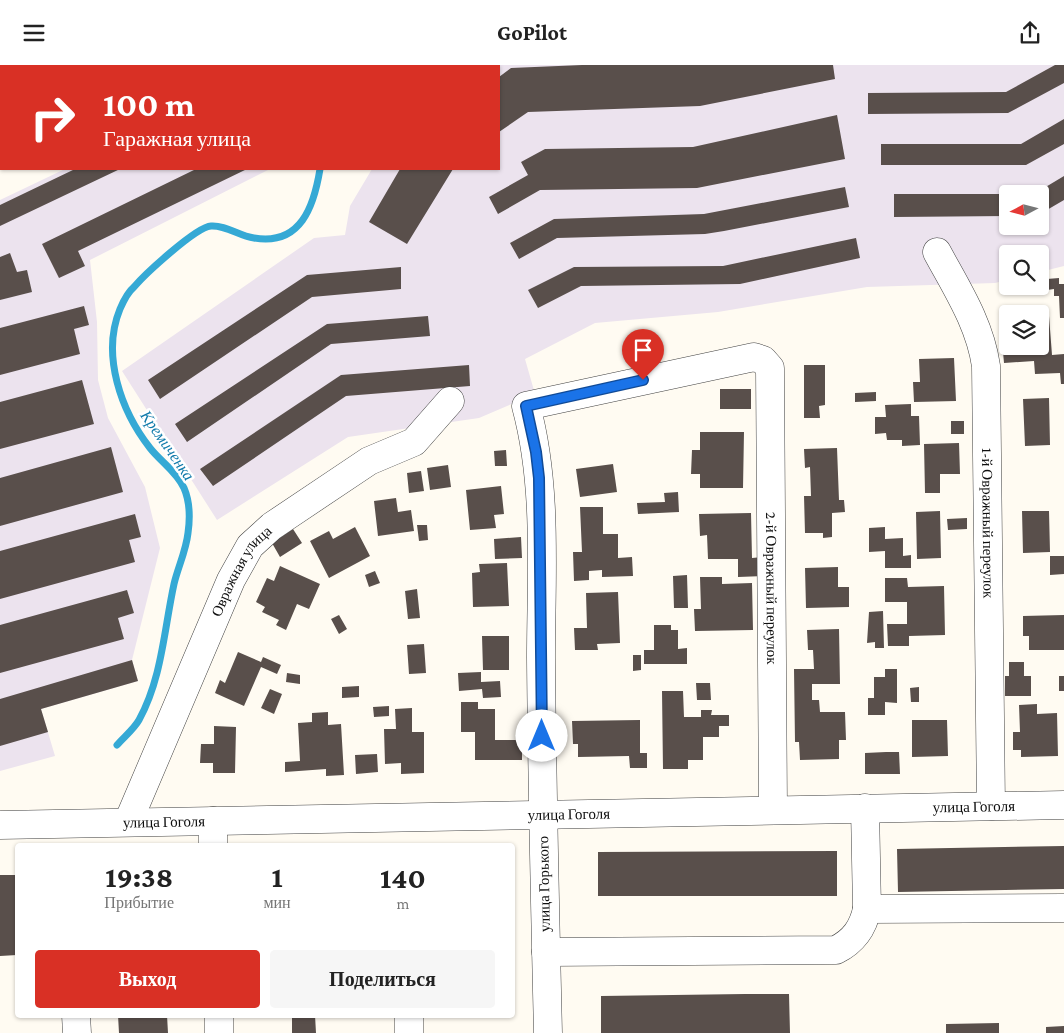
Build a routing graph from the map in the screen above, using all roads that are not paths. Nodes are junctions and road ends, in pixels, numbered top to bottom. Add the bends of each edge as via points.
1 (938, 252) dead end
2 (450, 401) dead end
3 (526, 406) joint
4 (1064, 805) edge
5 (991, 806) junction
6 (865, 807) junction
7 (773, 809) junction
8 (543, 814) junction
9 (128, 822) junction
10 (0, 825) edge
11 (213, 833) edge
12 (73, 834) edge
13 (1064, 908) edge
14 (866, 909) junction
15 (546, 952) junction
16 (76, 1018) edge
17 (219, 1018) edge
18 (409, 1018) edge
19 (77, 1033) edge
20 (219, 1033) edge
21 (410, 1033) edge
22 (548, 1033) edge

1 - 5 street, 1-й Овражный переулок via 976,324 986,366
2 - 9 street, Овражная улица via 414,442 369,461 272,526 250,546 231,580
3 - 7 street, 2-й Овражный переулок via 754,357 763,360 770,368
3 - 8 street, улица Горького via 539,478
4 - 5 street, улица Гоголя
5 - 6 street, улица Гоголя
6 - 7 street, улица Гоголя
6 - 14 street
7 - 8 street, улица Гоголя
8 - 11 street, улица Гоголя
8 - 15 street, улица Горького
9 - 11 street, улица Гоголя
9 - 12 street, улица Гоголя
10 - 12 street, улица Гоголя
13 - 14 street
14 - 15 street via 864,920 852,939 836,950
15 - 22 street, улица Горького
16 - 19 street
17 - 20 street
18 - 21 street

